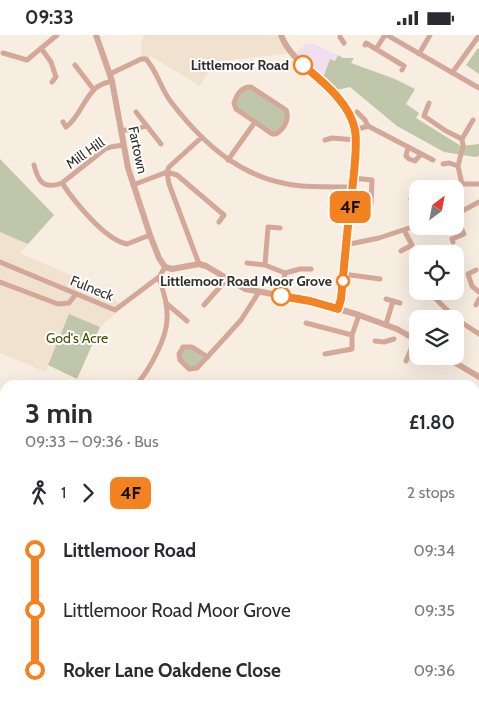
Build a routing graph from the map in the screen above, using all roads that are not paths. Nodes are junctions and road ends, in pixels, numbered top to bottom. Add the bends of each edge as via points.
1 (57, 35) edge
2 (96, 35) edge
3 (281, 35) edge
4 (386, 35) edge
5 (430, 35) edge
6 (339, 36) edge
7 (50, 37) edge
8 (478, 37) dead end
9 (344, 43) dead end
10 (364, 45) dead end
11 (41, 48) junction
12 (376, 49) junction
13 (3, 53) dead end
14 (419, 53) junction
15 (75, 65) dead end
16 (402, 70) dead end
17 (452, 73) junction
18 (111, 77) junction
19 (52, 82) dead end
20 (479, 89) edge
21 (94, 90) junction
22 (429, 103) dead end
23 (136, 112) dead end
24 (357, 112) dead end
25 (473, 120) dead end
26 (63, 122) dead end
27 (255, 122) junction
28 (147, 126) junction
29 (368, 126) junction
30 (355, 130) junction
31 (121, 131) junction
32 (202, 137) junction
33 (462, 139) junction
34 (325, 140) dead end
35 (356, 140) junction
36 (161, 144) dead end
37 (123, 145) junction
38 (408, 147) junction
39 (421, 154) junction
40 (228, 160) junction
41 (433, 160) dead end
42 (443, 164) dead end
43 (458, 166) junction
44 (36, 168) dead end
45 (167, 171) junction
46 (353, 178) junction
47 (461, 180) edge
48 (62, 183) junction
49 (464, 184) edge
50 (479, 184) edge
51 (133, 185) junction
52 (352, 187) junction
53 (479, 202) edge
54 (371, 204) dead end
55 (464, 210) edge
56 (219, 223) dead end
57 (280, 228) dead end
58 (409, 228) edge
59 (404, 230) junction
60 (470, 233) dead end
61 (464, 234) edge
62 (150, 235) junction
63 (462, 235) edge
64 (453, 242) dead end
65 (345, 245) junction
66 (412, 245) edge
67 (409, 247) edge
68 (401, 251) dead end
69 (0, 262) edge
70 (247, 263) dead end
71 (199, 264) junction
72 (265, 265) junction
73 (165, 267) junction
74 (312, 269) dead end
75 (476, 270) dead end
76 (285, 273) junction
77 (343, 274) junction
78 (159, 277) junction
79 (227, 279) junction
80 (380, 279) dead end
81 (0, 282) edge
82 (479, 291) edge
83 (259, 292) junction
84 (76, 294) junction
85 (281, 296) junction
86 (386, 299) dead end
87 (479, 299) edge
88 (437, 300) edge
89 (393, 301) junction
90 (166, 302) junction
91 (400, 303) dead end
92 (204, 305) dead end
93 (476, 305) dead end
94 (338, 309) junction
95 (359, 315) junction
96 (187, 321) dead end
97 (306, 323) dead end
98 (386, 324) junction
99 (396, 334) junction
100 (479, 334) edge
101 (352, 335) junction
102 (409, 338) edge
103 (375, 341) dead end
104 (325, 354) dead end
105 (409, 355) edge
106 (208, 357) junction
107 (406, 361) dead end
108 (459, 365) edge
109 (479, 377) edge
110 (139, 380) edge

1 - 7 street
2 - 18 street, Fartown
3 - 30 street via 291,53 340,100
4 - 12 street
4 - 14 street
5 - 14 street
6 - 9 street
7 - 11 street
8 - 17 street
10 - 12 street via 366,43
11 - 13 street via 26,62
11 - 19 street via 55,71 56,77
12 - 16 street via 404,65
14 - 17 street
15 - 21 street
17 - 20 street
18 - 21 street
18 - 31 street, Fartown
18 - 32 street via 143,58 147,59 170,100
21 - 26 street via 72,123 66,127
22 - 33 street via 424,116
23 - 28 street
24 - 29 street
25 - 33 street
27 - 27 street via 236,109 234,103 246,87 251,87 288,114 281,131 276,134
27 - 40 street
28 - 31 street
28 - 36 street
29 - 30 street
29 - 38 street
30 - 35 street
31 - 37 street, Fartown
32 - 40 street
32 - 45 street
33 - 43 street
34 - 35 street
35 - 46 street
37 - 48 street, Mill Hill via 105,149
37 - 51 street, Fartown
38 - 39 street
38 - 39 street via 406,156 409,159 415,161
39 - 41 street
40 - 52 street via 252,174 278,182
42 - 43 street
43 - 47 street
44 - 48 street via 40,181 47,186
45 - 51 street
45 - 56 street via 177,175 224,215
45 - 71 street
46 - 52 street
46 - 54 street via 372,180
48 - 62 street via 84,212 116,241 127,244
49 - 50 street
51 - 62 street, Fartown
52 - 65 street
53 - 55 street
57 - 72 street via 266,227
58 - 59 street
59 - 65 street
59 - 66 street
60 - 61 street
62 - 73 street, Fartown
63 - 64 street via 452,239
65 - 77 street
67 - 68 street
69 - 84 street, Fulneck
70 - 72 street
71 - 73 street via 179,269
71 - 79 street
72 - 76 street
73 - 78 street, Fulneck
74 - 76 street
75 - 82 street via 468,274 472,286
76 - 85 street
77 - 80 street
77 - 94 street
78 - 84 street, Fulneck via 115,310
78 - 90 street
79 - 83 street
79 - 92 street
81 - 84 street via 58,304 69,303
83 - 85 street
83 - 106 street via 241,320
85 - 94 street
86 - 89 street
87 - 93 street
88 - 100 street via 455,318
89 - 91 street
89 - 98 street
90 - 96 street
90 - 110 street via 167,324 156,356
94 - 95 street
95 - 98 street
95 - 101 street
97 - 101 street
98 - 99 street
99 - 102 street
99 - 103 street via 392,341
101 - 104 street via 352,349
105 - 107 street
106 - 106 street via 192,370 184,365 179,354 183,347 189,346
108 - 109 street

